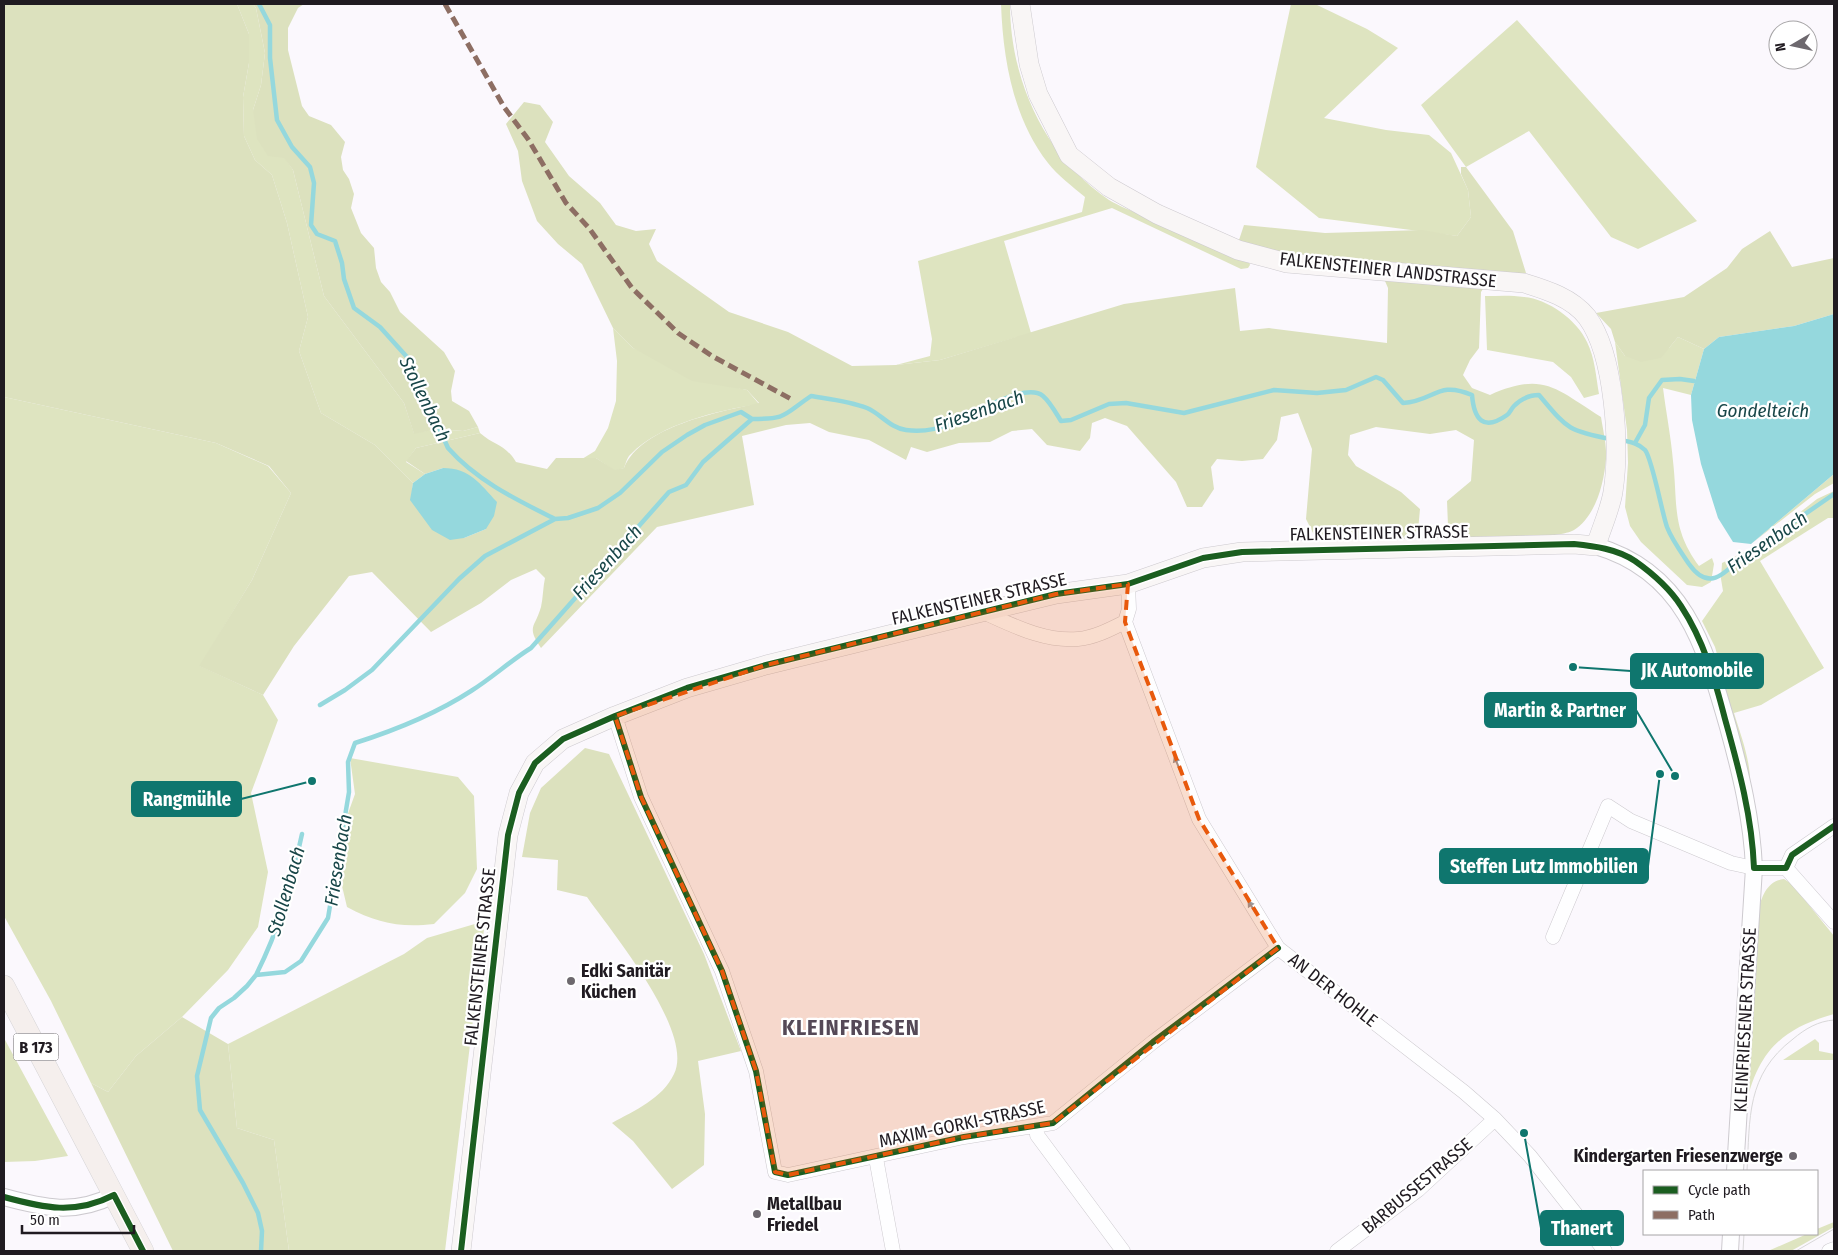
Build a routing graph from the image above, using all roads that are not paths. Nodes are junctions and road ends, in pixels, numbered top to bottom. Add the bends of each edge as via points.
1 (1020, 4) edge
2 (1596, 546) junction
3 (1128, 584) junction
4 (985, 613) junction
5 (1126, 622) junction
6 (615, 716) junction
7 (1834, 826) edge
8 (1754, 868) junction
9 (1786, 868) junction
10 (1834, 922) edge
11 (1553, 936) dead end
12 (1278, 948) junction
13 (4, 986) edge
14 (1495, 1119) junction
15 (1037, 1127) junction
16 (876, 1158) junction
17 (1735, 1170) edge
18 (114, 1195) junction
19 (4, 1197) edge
20 (1731, 1235) edge
21 (1834, 1248) edge
22 (143, 1251) edge
23 (462, 1251) edge
24 (893, 1251) edge
25 (1123, 1251) edge
26 (1337, 1251) edge
27 (1605, 1251) edge
28 (1730, 1251) edge
29 (1829, 1251) edge

1 - 2 main road, FALKENSTEINER LANDSTRASSE via 1029,64 1038,94 1069,155 1109,187 1157,214 1230,246 1287,263 1524,283 1569,301 1586,316 1599,337 1608,367 1616,458 1613,493
2 - 3 main road, FALKENSTEINER STRASSE via 1242,552 1203,558
2 - 8 street, KLEINFRIESENER STRASSE via 1634,560 1657,578 1681,606 1697,634 1710,665 1746,801
3 - 4 main road, FALKENSTEINER STRASSE via 1056,594
3 - 5 street, AN DER HOHLE
4 - 5 street via 1048,638 1079,639
4 - 6 main road, FALKENSTEINER STRASSE via 766,665 687,688
12 -> 5 street, AN DER HOHLE via 1199,819
6 - 16 street, MAXIM-GORKI-STRASSE via 641,797 722,971 756,1071 775,1172 788,1175
6 - 23 main road, FALKENSTEINER STRASSE via 563,739 535,763 519,793 508,835
7 - 9 street via 1792,855
8 - 9 street
8 - 11 street via 1731,863 1631,821 1608,806
8 - 17 street, KLEINFRIESENER STRASSE
9 - 10 street
12 - 14 street, AN DER HOHLE
12 - 15 street, MAXIM-GORKI-STRASSE via 1052,1123
13 - 18 main road, B 173
14 - 26 street, BARBUSSESTRASSE via 1418,1190
14 - 27 street, AN DER HOHLE via 1530,1156
15 - 16 street, MAXIM-GORKI-STRASSE via 964,1137
15 - 25 street via 1037,1135
16 - 24 street
18 - 19 street via 96,1204 68,1208 40,1207
18 - 22 main road, B 173
20 - 28 street
21 - 29 street

